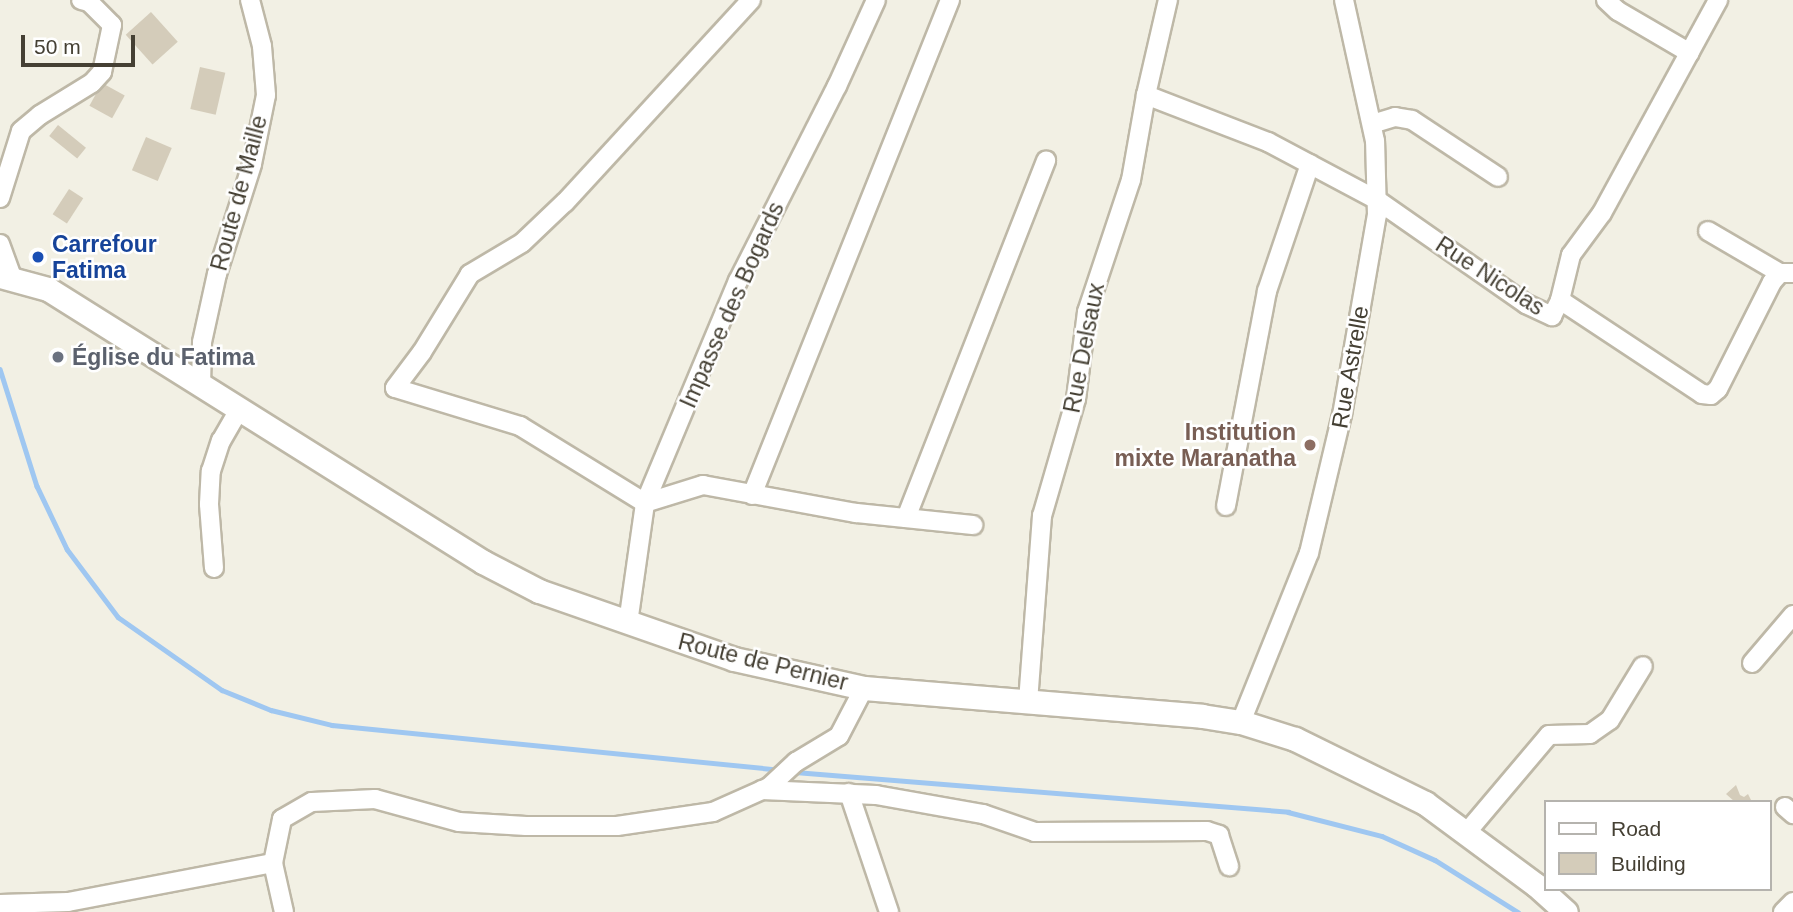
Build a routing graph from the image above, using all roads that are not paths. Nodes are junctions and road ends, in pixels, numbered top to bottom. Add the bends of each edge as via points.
1 (81, 0) edge
2 (250, 0) edge
3 (751, 0) edge
4 (876, 0) edge
5 (950, 0) edge
6 (1344, 0) edge
7 (1606, 0) edge
8 (1718, 0) edge
9 (1163, 2) edge
10 (1690, 53) junction
11 (1146, 94) junction
12 (1373, 124) junction
13 (1046, 160) dead end
14 (1310, 164) junction
15 (1499, 177) dead end
16 (0, 198) edge
17 (1377, 200) junction
18 (1708, 231) dead end
19 (0, 244) edge
20 (1787, 273) edge
21 (6, 278) edge
22 (1560, 300) junction
23 (201, 387) junction
24 (239, 410) junction
25 (752, 495) junction
26 (645, 503) junction
27 (1226, 506) dead end
28 (906, 518) junction
29 (972, 526) dead end
30 (214, 568) dead end
31 (1793, 615) edge
32 (628, 623) junction
33 (1752, 663) dead end
34 (1643, 666) dead end
35 (864, 688) junction
36 (1028, 702) junction
37 (1241, 722) junction
38 (766, 788) junction
39 (849, 793) junction
40 (1467, 832) junction
41 (273, 863) junction
42 (1228, 866) dead end
43 (1793, 902) edge
44 (0, 904) edge
45 (284, 912) edge
46 (889, 912) edge
47 (1566, 912) edge
48 (1783, 912) edge

1 - 16 street via 112,25 102,72 21,131
2 - 23 street, Route de Maille via 262,46 266,95 252,164 217,274 202,342
3 - 26 street via 565,202 522,243 470,274 395,388 520,426
4 - 26 street, Impasse des Bogards via 738,281
5 - 25 street
6 - 12 street, Rue Astrelle
7 - 10 street
8 - 10 street, Rue Nicolas
9 - 11 street, Rue Delsaux
10 - 22 street, Rue Nicolas via 1602,213 1571,255
11 - 14 street, Rue Nicolas via 1268,142
11 - 36 street, Rue Delsaux via 1131,180 1087,312 1076,399 1042,516
12 - 15 street via 1395,117 1412,120
12 - 17 street, Rue Astrelle
13 - 28 street
14 - 17 street, Rue Nicolas
14 - 27 street via 1267,290
17 - 22 street, Rue Nicolas via 1526,304 1552,316
17 - 37 street, Rue Astrelle via 1326,488 1309,553
18 - 20 street
19 - 21 street
20 - 22 street via 1772,282 1718,389 1711,394 1702,394
21 - 23 street, Route de Pernier via 48,289
23 - 24 street, Route de Pernier
24 - 30 street via 211,471
24 - 32 street, Route de Pernier via 483,562 539,591
25 - 26 street via 703,485
25 - 28 street
26 - 32 street, Impasse des Bogards
28 - 29 street
31 - 33 street
32 - 35 street, Route de Pernier via 734,659
34 - 40 street via 1610,720 1590,734 1549,735
35 - 36 street, Route de Pernier
35 - 38 street via 839,736 796,762
36 - 37 street, Route de Pernier
37 - 40 street, Route de Pernier via 1344,761 1425,803
38 - 39 street
38 - 41 street via 713,812 617,826 459,822 375,799 313,802 282,819
39 - 42 street via 964,810 1035,832 1207,831 1219,835
39 - 46 street
40 - 47 street, Route de Pernier
41 - 44 street via 68,902
41 - 45 street
43 - 48 street

